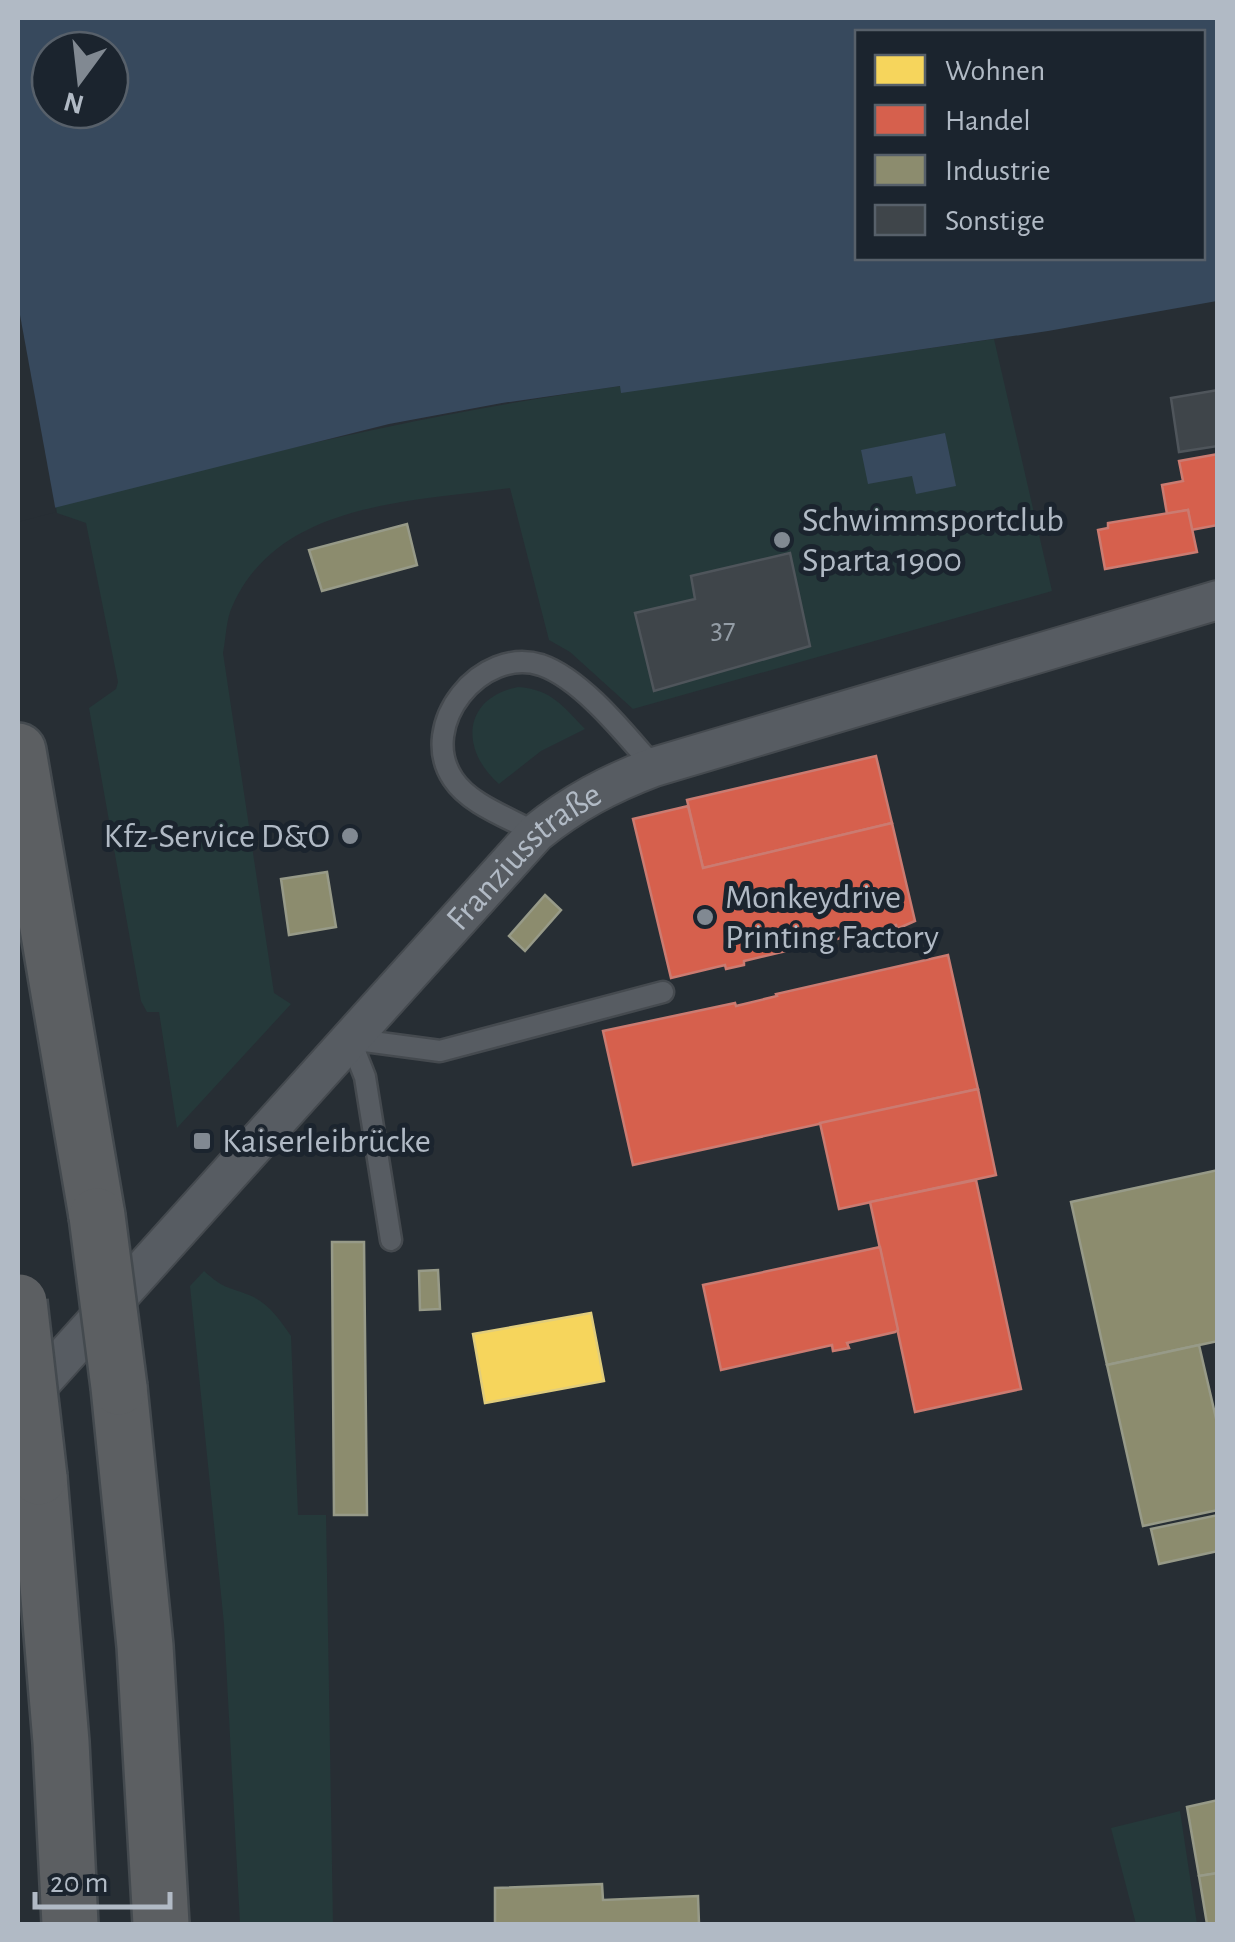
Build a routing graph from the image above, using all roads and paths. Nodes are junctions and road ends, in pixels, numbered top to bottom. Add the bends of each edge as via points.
1 (1218, 600) edge
2 (18, 751) edge
3 (654, 767) junction
4 (536, 833) junction
5 (663, 992) dead end
6 (350, 1039) junction
7 (390, 1240) dead end
8 (18, 1298) edge
9 (18, 1409) edge
10 (70, 1924) edge
11 (161, 1924) edge

1 - 3 street, Franziusstraße
2 - 11 highway, bridge via 97,1216 119,1387 145,1646
3 - 4 street, Franziusstraße via 572,804
3 - 4 lane via 567,679 520,661 494,666 458,699 442,758 454,782 474,799
4 - 6 street, Franziusstraße
5 - 6 lane via 440,1051
6 - 7 lane via 365,1077
6 - 9 street, Franziusstraße
8 - 10 highway, bridge via 39,1477

